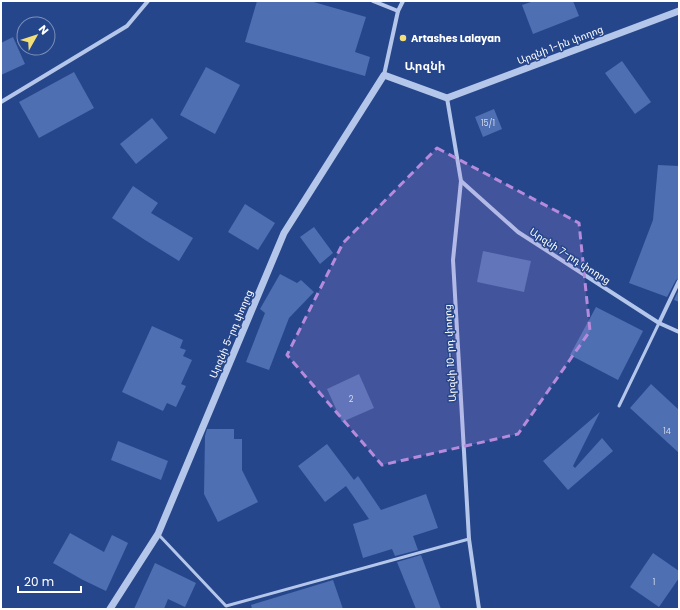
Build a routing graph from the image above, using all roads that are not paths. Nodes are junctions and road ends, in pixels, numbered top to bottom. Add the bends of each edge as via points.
1 (148, 1) edge
2 (373, 1) edge
3 (403, 1) edge
4 (398, 11) junction
5 (679, 11) edge
6 (384, 75) junction
7 (447, 98) junction
8 (1, 102) edge
9 (462, 181) junction
10 (679, 281) edge
11 (659, 323) junction
12 (679, 332) edge
13 (619, 406) dead end
14 (158, 534) junction
15 (469, 539) junction
16 (110, 609) edge
17 (479, 609) edge

1 - 8 street via 127,26
2 - 4 street
3 - 4 street, Արզնի 5-րդ փողոց
4 - 6 street, Արզնի 5-րդ փողոց
5 - 7 street, Արզնի 1-ին փողոց
6 - 7 street
6 - 14 street, Արզնի 5-րդ փողոց via 284,233
7 - 9 street, Արզնի 10-րդ փողոց
9 - 11 street, Արզնի 7-րդ փողոց via 518,232
9 - 15 street, Արզնի 10-րդ փողոց via 453,260
10 - 11 street
11 - 12 street, Արզնի 7-րդ փողոց
11 - 13 lane
14 - 15 lane via 226,606
14 - 16 street, Արզնի 5-րդ փողոց
15 - 17 street, Արզնի 10-րդ փողոց

